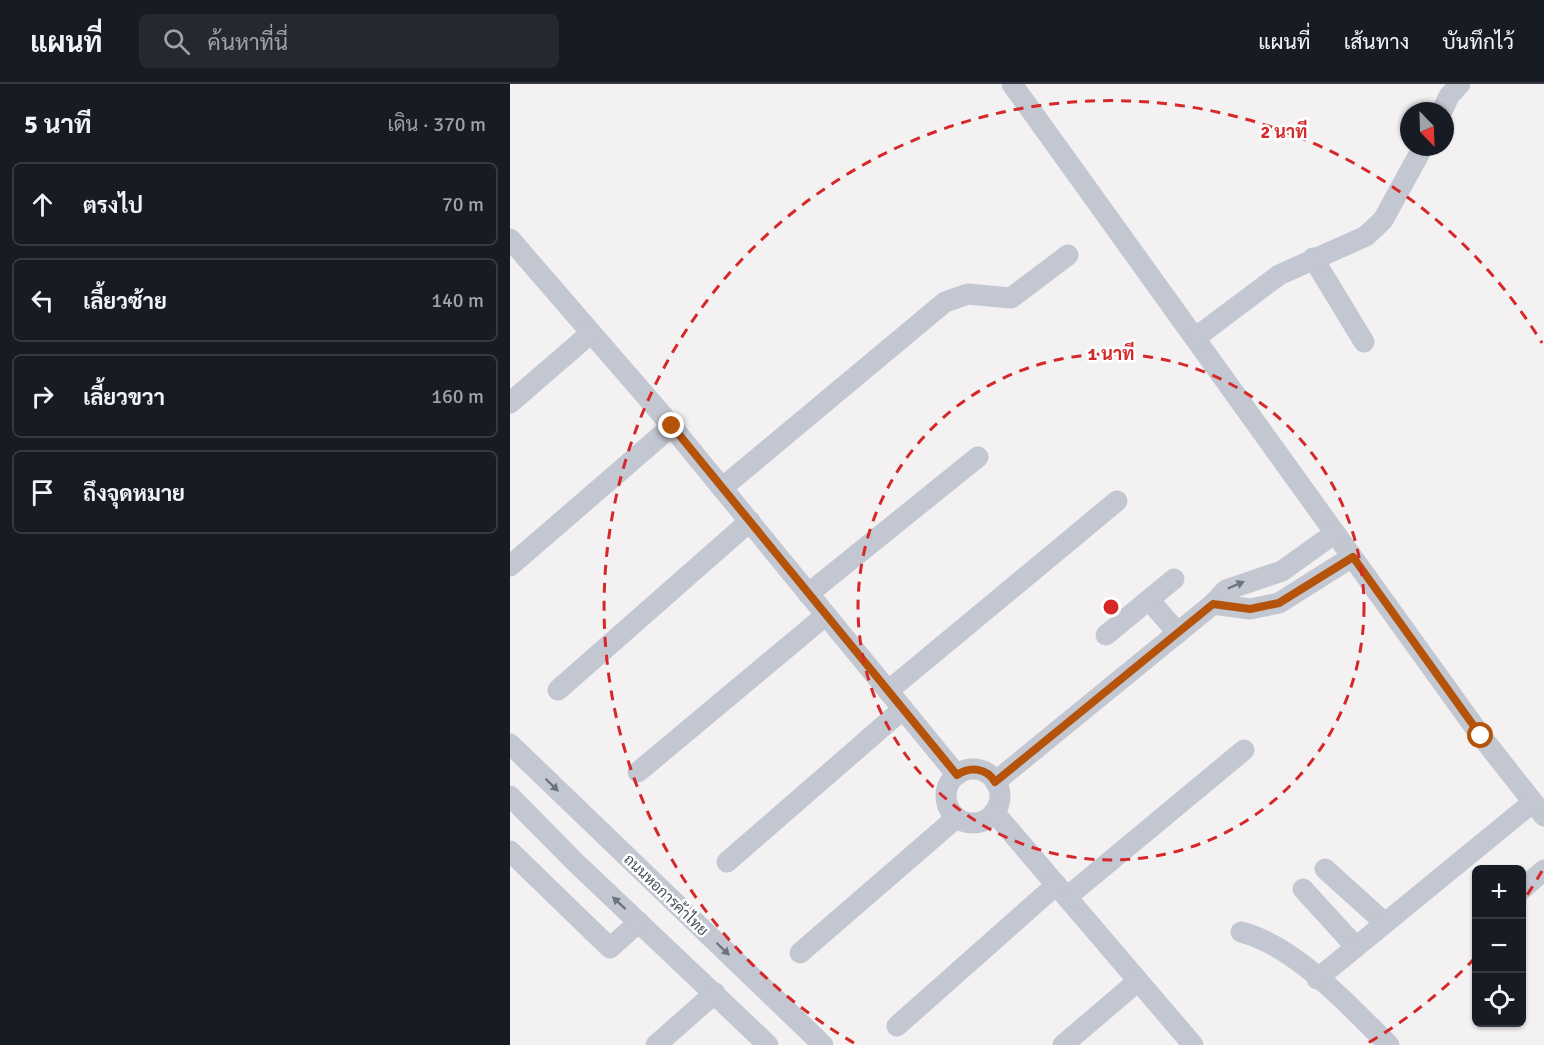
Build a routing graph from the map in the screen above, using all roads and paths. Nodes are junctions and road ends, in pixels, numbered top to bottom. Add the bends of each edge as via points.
1 (1012, 84) edge
2 (1460, 84) edge
3 (1446, 102) edge
4 (1418, 156) edge
5 (510, 239) edge
6 (1068, 255) dead end
7 (1313, 258) junction
8 (591, 333) junction
9 (1195, 338) junction
10 (1364, 342) dead end
11 (510, 404) edge
12 (672, 426) junction
13 (978, 457) dead end
14 (722, 488) junction
15 (1117, 501) dead end
16 (750, 521) junction
17 (1335, 533) junction
18 (1353, 557) junction
19 (510, 566) edge
20 (1174, 579) dead end
21 (808, 594) junction
22 (1149, 600) junction
23 (1213, 604) junction
24 (826, 615) junction
25 (1178, 633) junction
26 (1106, 635) dead end
27 (558, 690) dead end
28 (888, 691) junction
29 (903, 709) junction
30 (510, 744) edge
31 (1244, 750) dead end
32 (638, 772) dead end
33 (957, 775) junction
34 (995, 782) junction
35 (510, 796) edge
36 (1539, 809) edge
37 (994, 812) junction
38 (956, 818) junction
39 (510, 851) edge
40 (728, 862) dead end
41 (1325, 869) dead end
42 (1544, 870) edge
43 (1526, 886) edge
44 (1303, 889) dead end
45 (1062, 891) junction
46 (639, 922) junction
47 (1385, 922) junction
48 (1241, 932) dead end
49 (1356, 947) junction
50 (800, 953) dead end
51 (1317, 979) junction
52 (1138, 981) junction
53 (716, 993) junction
54 (897, 1026) dead end
55 (656, 1045) edge
56 (768, 1045) edge
57 (823, 1045) edge
58 (1063, 1045) edge
59 (1193, 1045) edge
60 (1389, 1045) edge

1 - 9 street
2 - 3 street
4 - 7 street via 1383,220 1366,236
5 - 8 street
6 - 14 street via 1011,298 968,294 945,302
7 - 9 street via 1279,275
7 - 10 street
8 - 11 street
8 - 12 street
9 - 17 street
12 - 14 street
12 - 19 street
13 - 21 street
14 - 16 street
15 - 28 street
16 - 21 street
16 - 27 street
17 - 18 street
23 -> 17 street via 1226,590 1282,571
18 - 23 street via 1279,603 1250,609
18 - 36 street via 1481,736
20 - 22 street
21 - 24 street
22 - 25 street
22 - 26 street
23 - 25 street
24 - 28 street
24 - 32 street
25 - 34 street
28 - 29 street
29 - 33 street
29 - 40 street
30 -> 57 street, ถนนหอการค้าไทย
31 - 45 street
33 - 34 street via 978,769
33 - 38 street via 945,795
34 - 37 street via 1000,795
46 -> 35 street
36 - 47 street
37 - 38 street via 981,822
37 - 45 street
38 - 50 street
39 - 46 street via 610,948
41 - 47 street
42 - 43 street
44 - 49 street
45 - 52 street
45 - 54 street
46 - 53 street
47 - 49 street
48 - 51 street via 1261,937
49 - 51 street
51 - 60 street
52 - 58 street
52 - 59 street
53 - 55 street
53 - 56 street

